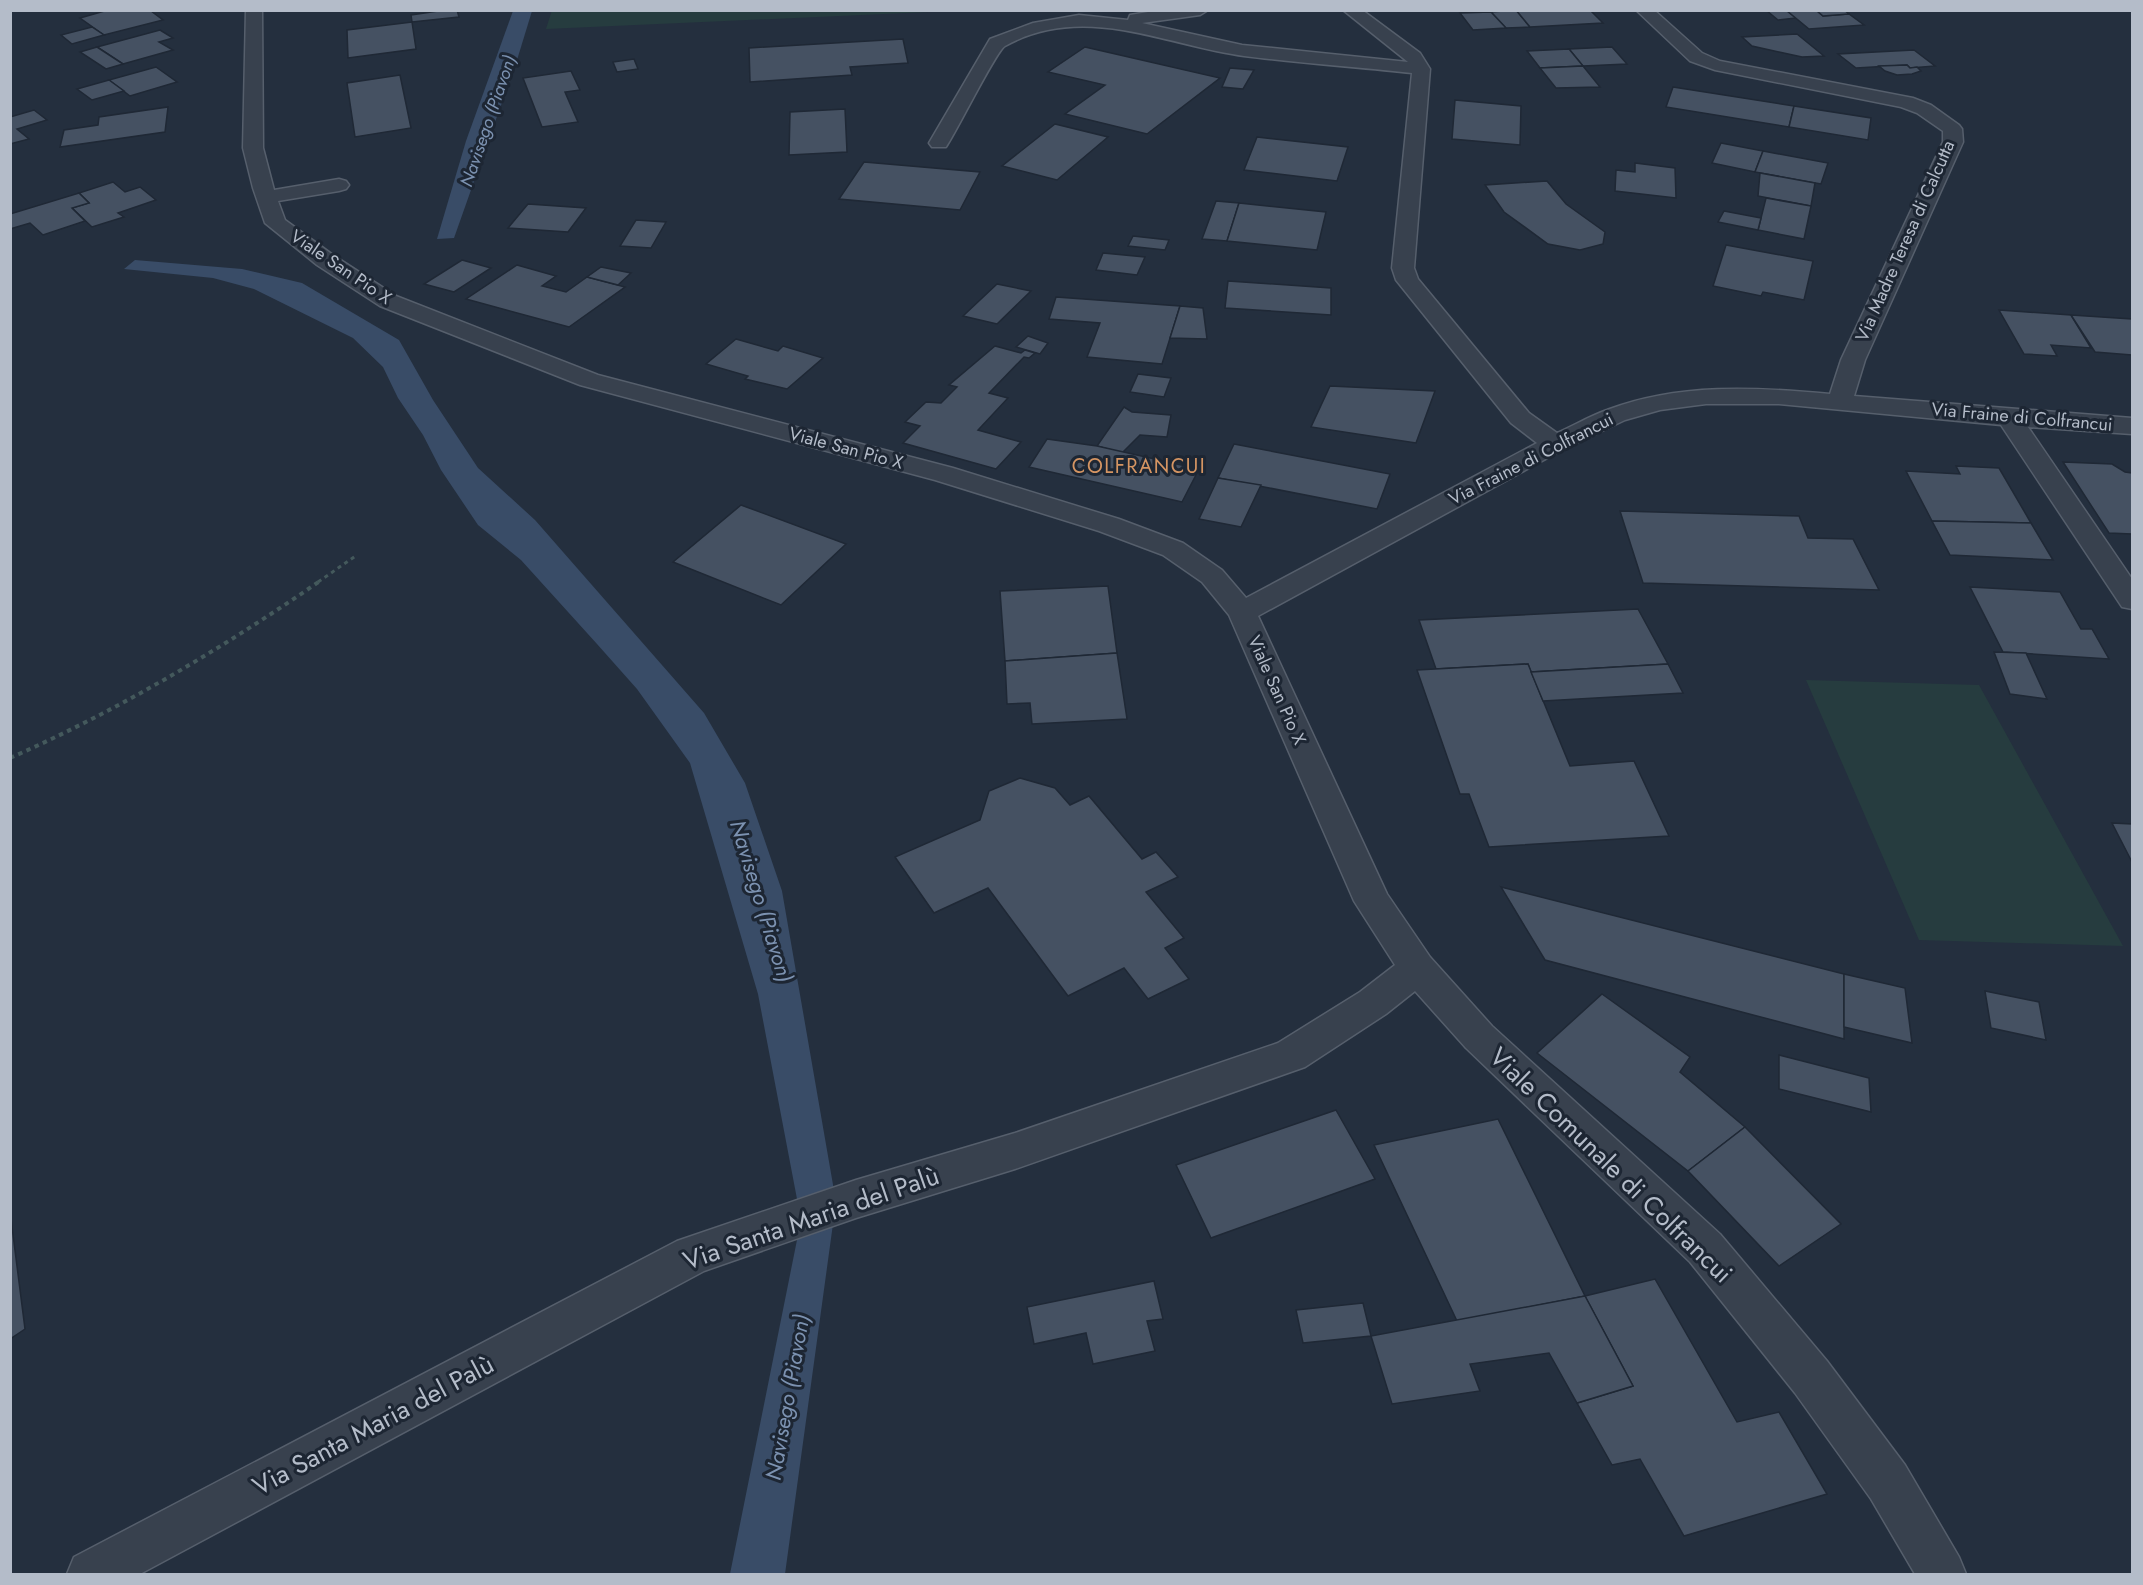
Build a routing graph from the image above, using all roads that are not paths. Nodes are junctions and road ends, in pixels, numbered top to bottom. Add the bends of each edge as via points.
1 (254, 10) edge
2 (1200, 10) edge
3 (1351, 10) edge
4 (1644, 10) edge
5 (1112, 22) junction
6 (1421, 69) junction
7 (939, 143) dead end
8 (339, 185) dead end
9 (266, 197) junction
10 (1840, 401) junction
11 (2009, 418) junction
12 (2133, 426) edge
13 (1555, 444) junction
14 (2133, 600) edge
15 (1242, 612) junction
16 (1418, 968) junction
17 (91, 1575) edge
18 (1942, 1575) edge

1 - 9 street, Viale San Pio X via 253,148
2 - 5 street
3 - 6 street via 1414,57
4 - 10 street, Via Madre Teresa di Calcutta via 1696,57 1715,65 1906,102 1924,109 1952,129 1953,142 1854,360
5 - 6 street via 1242,50
5 - 7 street via 1061,21 996,43
6 - 13 street via 1403,268 1407,280 1520,418
8 - 9 street
9 - 15 street, Viale San Pio X via 276,223 388,300 589,380 944,474 1109,525 1173,549 1212,576
10 - 11 street, Via Fraine di Colfrancui
10 - 13 street, Via Fraine di Colfrancui via 1716,397 1658,403 1616,415
11 - 12 street, Via Fraine di Colfrancui
11 - 14 street
13 - 15 street, Via Fraine di Colfrancui
15 - 16 street, Viale San Pio X via 1372,901
16 - 17 street, Via Santa Maria del Palù via 1373,1003 1291,1055 1015,1151 856,1199 692,1255
16 - 18 street, Viale Comunale di Colfrancui via 1479,1037 1705,1248 1811,1377 1888,1482

